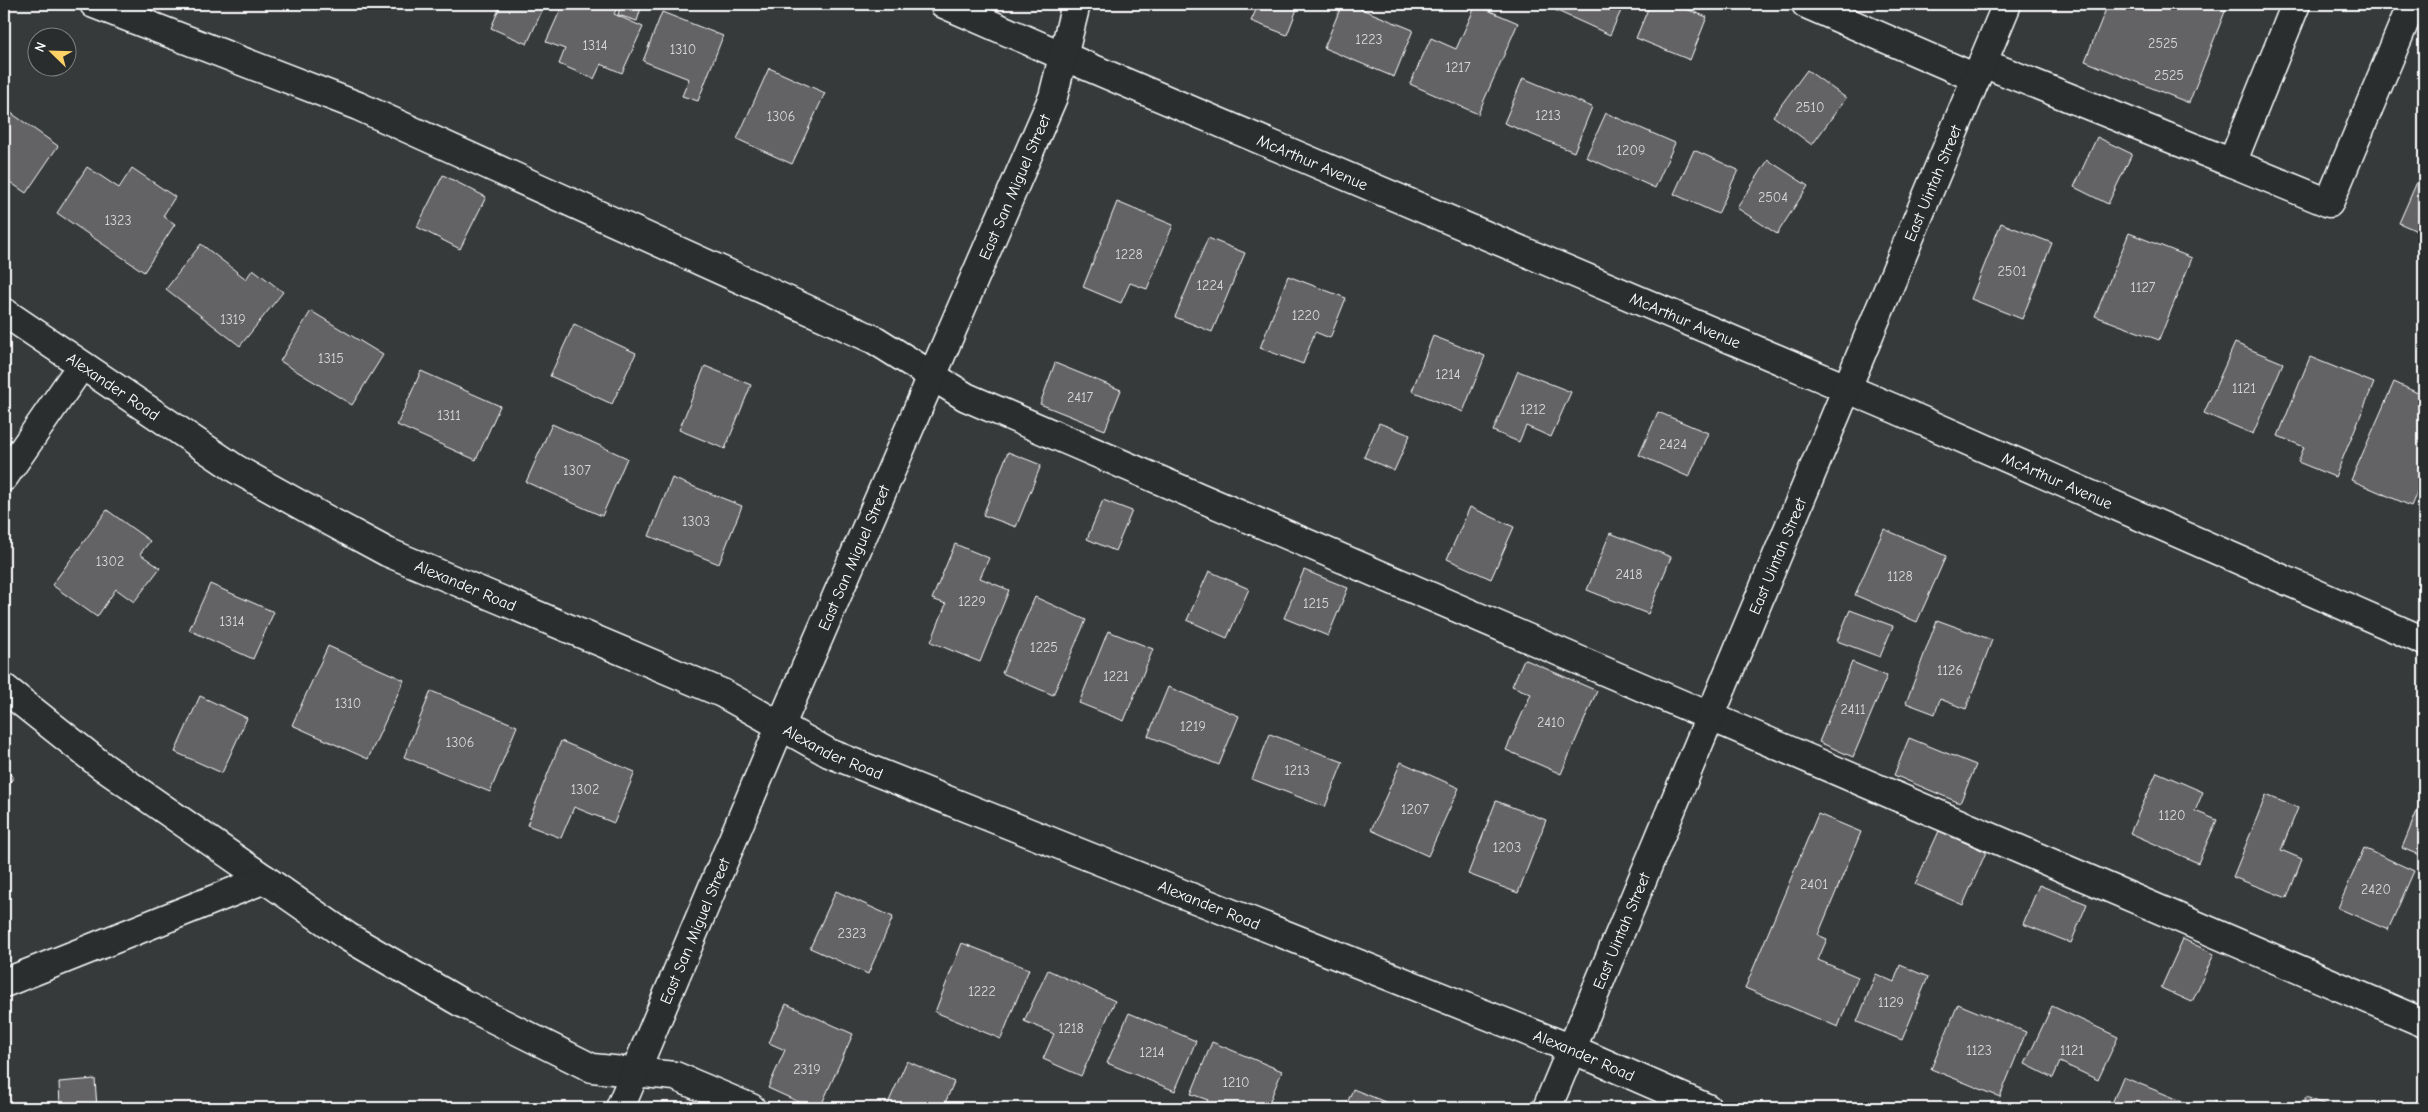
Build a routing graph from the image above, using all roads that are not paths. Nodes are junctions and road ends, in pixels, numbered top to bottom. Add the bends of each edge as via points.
1 (94, 4) edge
2 (944, 4) edge
3 (1076, 4) edge
4 (1806, 4) edge
5 (2007, 4) edge
6 (2296, 4) edge
7 (2412, 4) edge
8 (1063, 56) junction
9 (1979, 71) junction
10 (2232, 163) junction
11 (4, 312) edge
12 (81, 366) junction
13 (933, 376) junction
14 (1847, 389) junction
15 (4, 477) edge
16 (2424, 640) edge
17 (4, 688) edge
18 (1710, 716) junction
19 (780, 726) junction
20 (265, 879) junction
21 (4, 983) edge
22 (2424, 1023) edge
23 (1572, 1049) junction
24 (635, 1073) junction
25 (620, 1108) edge
26 (752, 1108) edge
27 (1547, 1108) edge
28 (1707, 1108) edge

1 - 13 street via 358,106 875,340
2 - 8 street, McArthur Avenue
3 - 8 street, East San Miguel Street
4 - 9 street
5 - 9 street, East Uintah Street
6 - 10 street
7 - 10 street via 2329,203
8 - 13 street, East San Miguel Street via 1053,97
8 - 14 street, McArthur Avenue
9 - 10 street
9 - 14 street, East Uintah Street
11 - 12 street, Alexander Road
12 - 15 street
12 - 19 street, Alexander Road via 236,469 388,552 722,693
13 - 18 street via 966,396
13 - 19 street, East San Miguel Street
14 - 16 street, McArthur Avenue
14 - 18 street, East Uintah Street
17 - 20 street via 102,766
18 - 22 street
18 - 23 street, East Uintah Street
19 - 23 street, Alexander Road via 829,753
19 - 24 street, East San Miguel Street
20 - 21 street
20 - 24 street via 348,937 460,1002 592,1068
23 - 27 street, East Uintah Street
23 - 28 street, Alexander Road
24 - 25 street, East San Miguel Street
24 - 26 street via 675,1076

